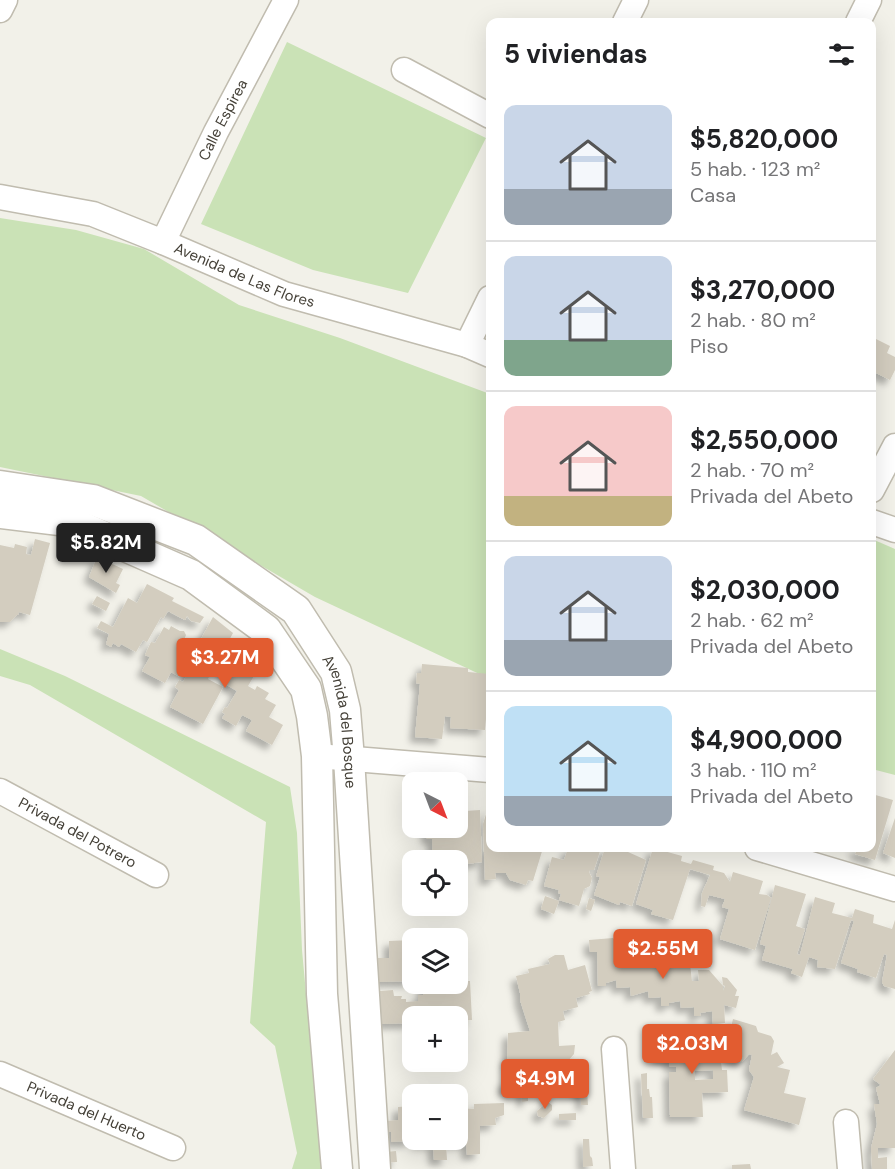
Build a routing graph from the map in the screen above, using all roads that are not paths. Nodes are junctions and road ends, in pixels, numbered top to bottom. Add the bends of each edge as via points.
1 (5, 0) edge
2 (286, 0) edge
3 (636, 0) edge
4 (869, 0) edge
5 (0, 10) edge
6 (627, 18) edge
7 (860, 18) edge
8 (404, 70) dead end
9 (486, 114) edge
10 (0, 197) edge
11 (163, 242) junction
12 (486, 306) edge
13 (467, 345) junction
14 (486, 353) edge
15 (895, 446) edge
16 (876, 482) edge
17 (0, 486) edge
18 (0, 513) edge
19 (876, 523) edge
20 (895, 530) edge
21 (317, 756) junction
22 (350, 759) junction
23 (486, 770) edge
24 (0, 791) edge
25 (771, 852) edge
26 (156, 875) dead end
27 (895, 889) edge
28 (614, 1048) dead end
29 (0, 1074) edge
30 (846, 1122) dead end
31 (173, 1148) dead end
32 (338, 1169) edge
33 (375, 1169) edge
34 (623, 1169) edge
35 (850, 1169) edge

1 - 5 street
2 - 11 street, Calle Espirea
3 - 6 street
4 - 7 street
8 - 9 street
10 - 11 street, Avenida de Las Flores via 93,214
11 - 13 street, Avenida de Las Flores via 284,294
12 - 13 street
13 - 14 street, Avenida de Las Flores
15 - 16 street
17 - 22 street, Avenida del Bosque via 93,500 196,540 296,610 336,672
18 - 21 street, Avenida del Bosque via 68,521 190,575 266,630 306,689
19 - 20 street
21 - 22 street
21 - 32 street, Avenida del Bosque via 322,994
22 - 23 street
22 - 33 street, Avenida del Bosque
24 - 26 street, Privada del Potrero
25 - 27 street
28 - 34 street
29 - 31 street, Privada del Huerto
30 - 35 street

